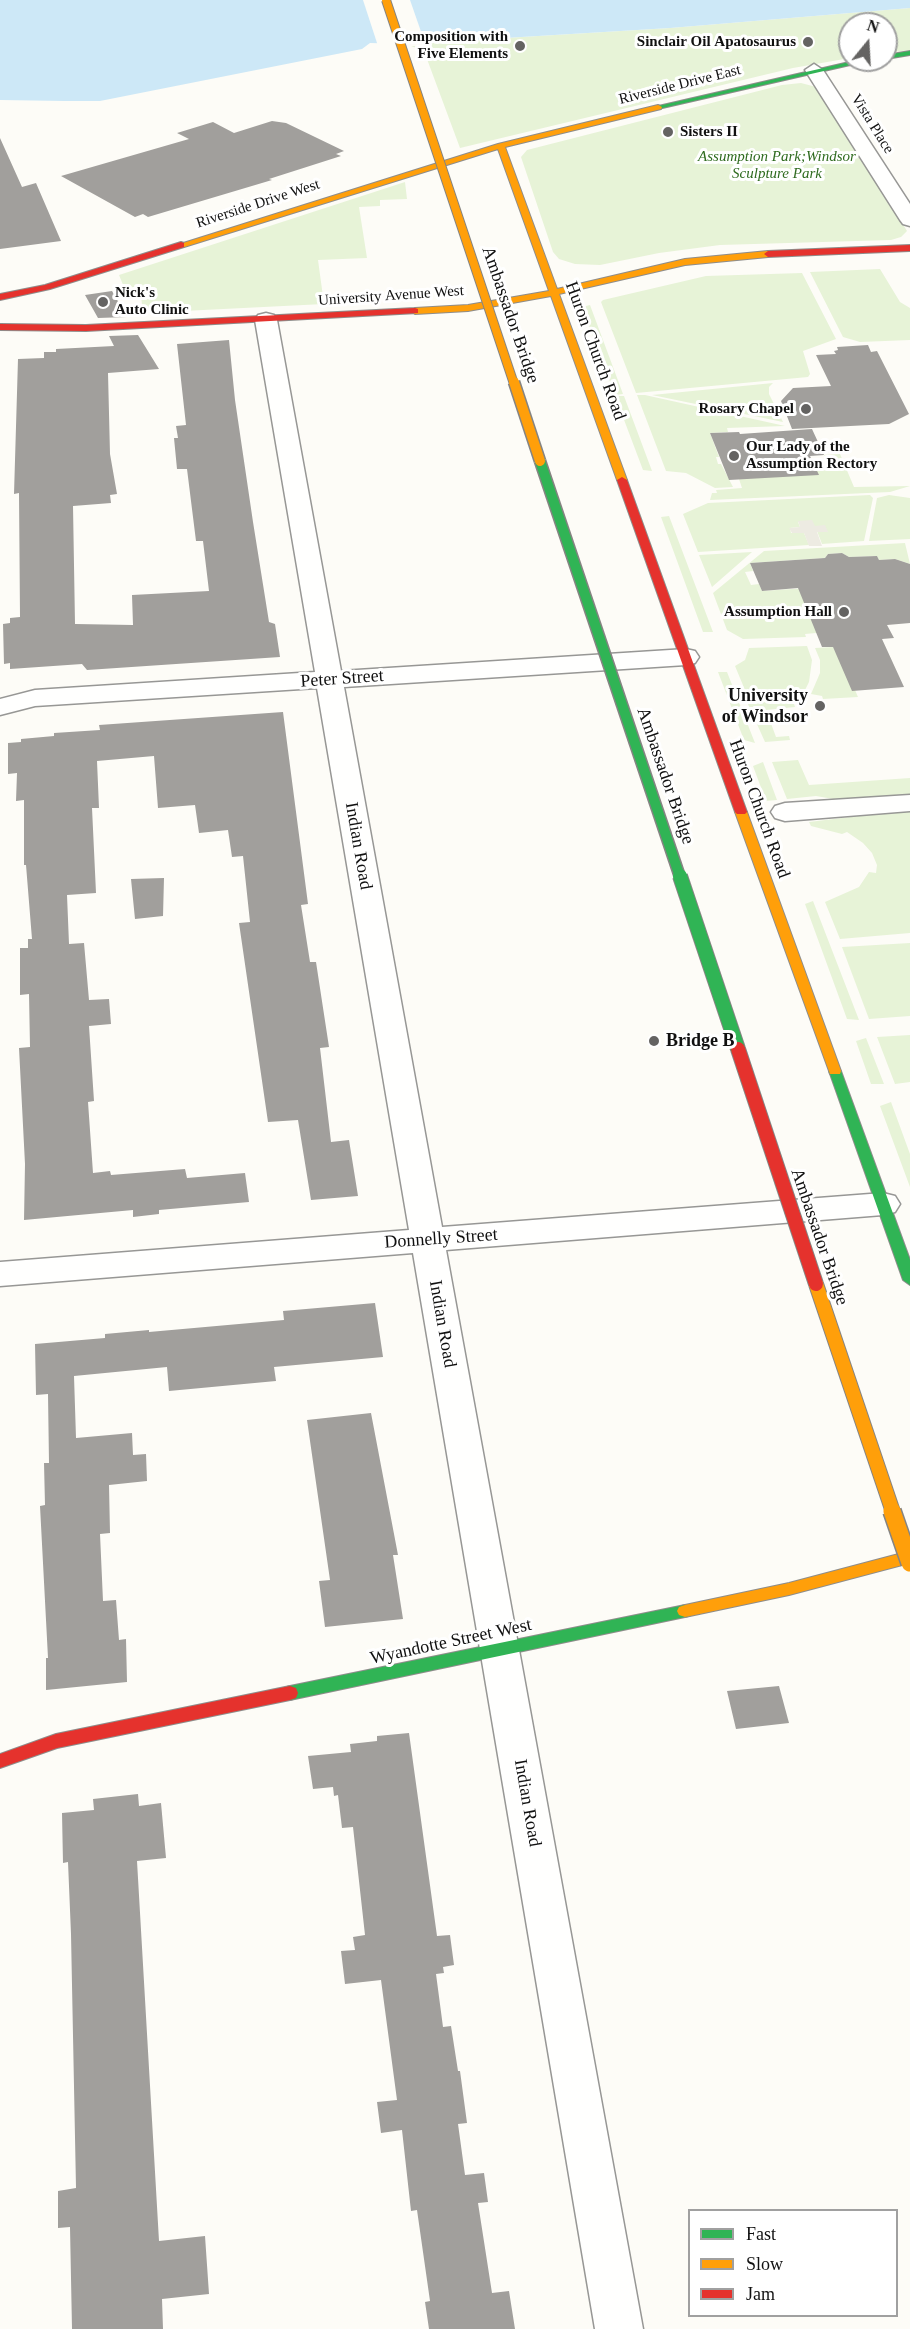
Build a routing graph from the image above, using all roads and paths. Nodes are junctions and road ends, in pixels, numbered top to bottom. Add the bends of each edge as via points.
1 (386, 0) edge
2 (838, 66) edge
3 (823, 69) junction
4 (848, 87) dead end
5 (501, 146) junction
6 (910, 220) edge
7 (910, 248) edge
8 (554, 292) junction
9 (24, 294) junction
10 (0, 297) edge
11 (0, 307) edge
12 (266, 320) junction
13 (0, 327) edge
14 (86, 328) junction
15 (0, 337) edge
16 (686, 657) junction
17 (329, 680) junction
18 (0, 707) edge
19 (910, 803) edge
20 (785, 812) dead end
21 (883, 1204) junction
22 (427, 1240) junction
23 (0, 1274) edge
24 (910, 1280) edge
25 (910, 1557) edge
26 (910, 1563) edge
27 (500, 1650) junction
28 (0, 1761) edge
29 (619, 2329) edge

1 - 26 main road, Ambassador Bridge, bridge
2 - 3 main road, Riverside Drive East
3 - 4 street, Vista Place
3 - 5 main road, Riverside Drive East
3 - 6 street, Vista Place
5 - 8 main road, Huron Church Road
5 - 9 main road, Riverside Drive West
7 - 8 main road, University Avenue West via 712,259
8 - 12 main road, University Avenue West via 468,308
8 - 16 main road, Huron Church Road
9 - 10 main road, Riverside Drive West
9 - 11 main road, Riverside Drive West
12 - 14 main road, University Avenue West
12 - 17 street, Indian Road
13 - 14 main road, University Avenue West
14 - 15 main road, University Avenue West
16 - 17 street, Peter Street
16 - 21 main road, Huron Church Road
17 - 18 street, Peter Street via 35,698
17 - 22 street, Indian Road
19 - 20 street
21 - 22 street, Donnelly Street
21 - 24 main road, Huron Church Road
22 - 23 street, Donnelly Street
22 - 27 street, Indian Road
25 - 27 main road, Wyandotte Street West via 789,1589
27 - 28 main road, Wyandotte Street West via 56,1741
27 - 29 street, Indian Road

